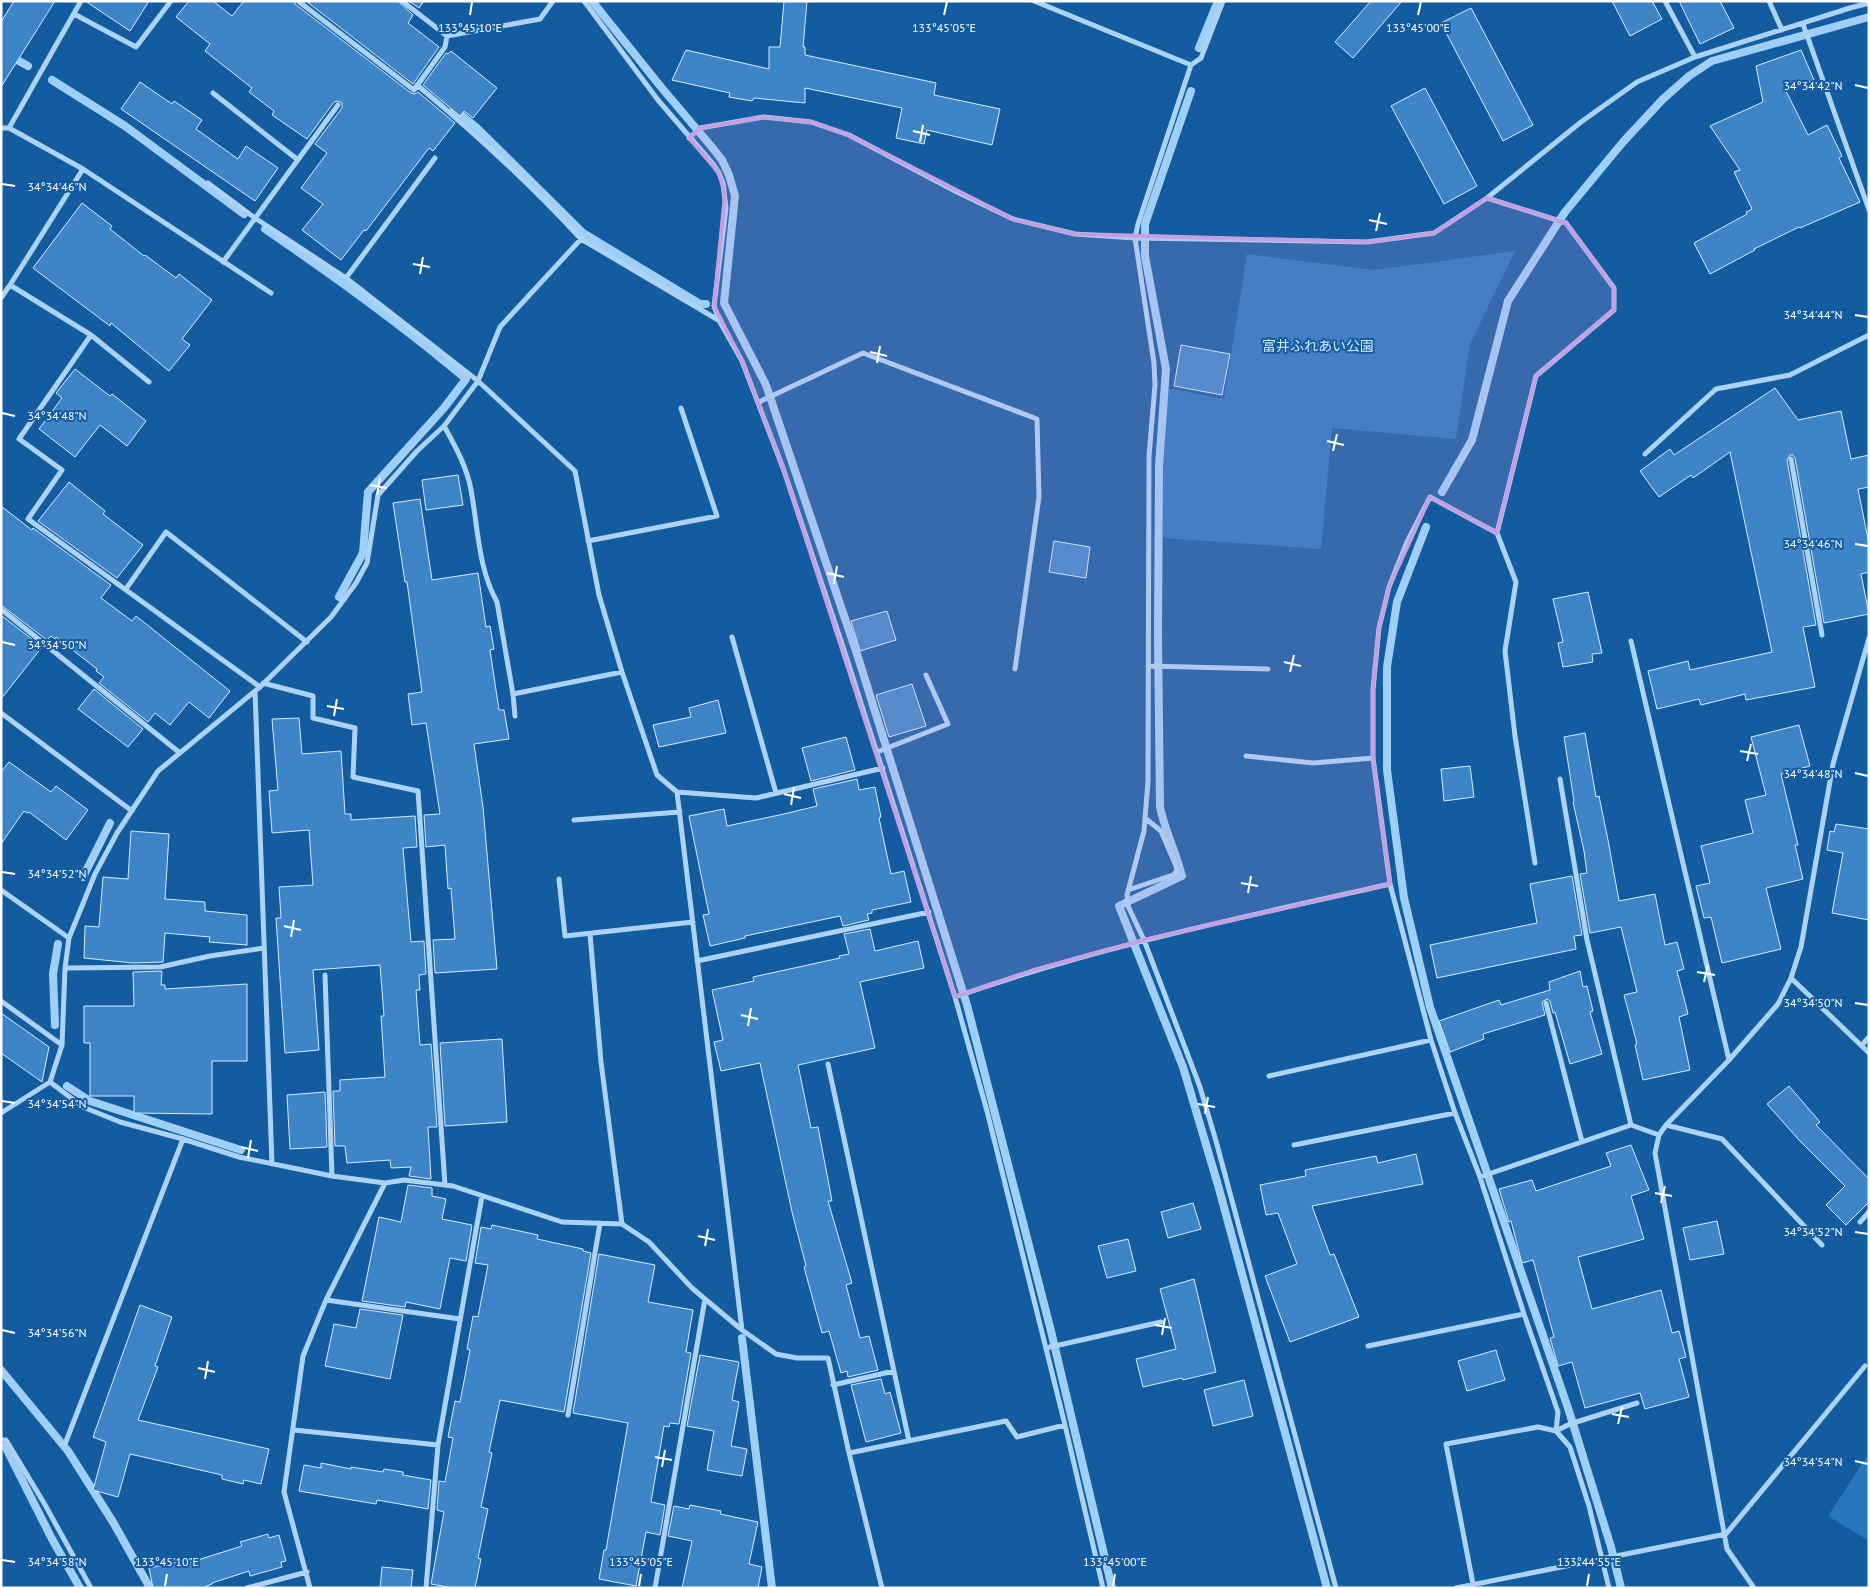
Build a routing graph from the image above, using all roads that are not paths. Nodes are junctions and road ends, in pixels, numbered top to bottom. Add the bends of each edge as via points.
1 (81, 1) edge
2 (171, 1) edge
3 (298, 1) edge
4 (402, 1) edge
5 (554, 1) edge
6 (584, 1) edge
7 (1034, 1) edge
8 (1223, 1) edge
9 (1665, 1) edge
10 (1769, 1) edge
11 (1847, 1) edge
12 (1869, 3) edge
13 (1850, 8) junction
14 (74, 14) junction
15 (1804, 24) junction
16 (1782, 30) junction
17 (446, 36) junction
18 (1695, 57) junction
19 (1191, 65) junction
20 (419, 83) junction
21 (213, 92) dead end
22 (338, 105) dead end
23 (1, 128) edge
24 (9, 128) junction
25 (690, 136) junction
26 (435, 158) dead end
27 (298, 160) junction
28 (83, 169) junction
29 (208, 183) dead end
30 (1487, 198) junction
31 (1869, 210) edge
32 (255, 218) junction
33 (1135, 238) junction
34 (581, 239) junction
35 (223, 262) junction
36 (346, 278) junction
37 (10, 284) junction
38 (271, 293) dead end
39 (1, 298) edge
40 (720, 322) junction
41 (91, 335) junction
42 (1869, 335) edge
43 (478, 381) junction
44 (150, 382) dead end
45 (762, 401) junction
46 (681, 408) dead end
47 (444, 426) junction
48 (1645, 454) dead end
49 (1791, 459) dead end
50 (1496, 533) junction
51 (588, 541) junction
52 (126, 589) junction
53 (1, 610) edge
54 (1822, 635) dead end
55 (732, 638) dead end
56 (1869, 638) edge
57 (1631, 641) dead end
58 (307, 642) junction
59 (1148, 666) junction
60 (1015, 669) dead end
61 (1268, 669) dead end
62 (622, 672) junction
63 (926, 675) dead end
64 (259, 687) junction
65 (513, 694) junction
66 (1, 713) edge
67 (515, 716) dead end
68 (878, 752) junction
69 (180, 753) junction
70 (1246, 756) dead end
71 (1373, 758) junction
72 (883, 768) junction
73 (1560, 779) dead end
74 (677, 792) junction
75 (776, 793) junction
76 (132, 811) junction
77 (680, 812) junction
78 (1145, 818) junction
79 (574, 820) dead end
80 (1535, 863) dead end
81 (560, 879) dead end
82 (1390, 884) junction
83 (1, 890) edge
84 (1128, 892) junction
85 (929, 912) junction
86 (693, 922) junction
87 (590, 934) junction
88 (70, 938) junction
89 (1144, 940) junction
90 (264, 948) junction
91 (697, 961) junction
92 (65, 968) junction
93 (325, 975) dead end
94 (1791, 978) junction
95 (956, 997) junction
96 (1, 1001) edge
97 (1546, 1003) dead end
98 (1869, 1038) edge
99 (1431, 1040) junction
100 (62, 1045) junction
101 (1862, 1045) junction
102 (1869, 1053) edge
103 (1729, 1060) junction
104 (828, 1064) dead end
105 (1269, 1076) dead end
106 (50, 1082) junction
107 (1, 1113) edge
108 (1455, 1113) junction
109 (1631, 1125) junction
110 (1666, 1125) junction
111 (1659, 1135) junction
112 (183, 1139) junction
113 (1582, 1142) junction
114 (1294, 1145) dead end
115 (272, 1164) junction
116 (332, 1176) junction
117 (1482, 1176) junction
118 (385, 1183) junction
119 (445, 1185) junction
120 (482, 1196) junction
121 (1869, 1212) edge
122 (1860, 1222) dead end
123 (600, 1223) junction
124 (622, 1224) junction
125 (1822, 1245) dead end
126 (705, 1299) junction
127 (326, 1300) junction
128 (1524, 1314) junction
129 (460, 1319) junction
130 (1161, 1322) dead end
131 (742, 1330) junction
132 (1368, 1346) dead end
133 (1048, 1348) junction
134 (1865, 1366) dead end
135 (894, 1372) junction
136 (833, 1385) junction
137 (1637, 1403) dead end
138 (568, 1415) dead end
139 (1065, 1425) junction
140 (294, 1430) junction
141 (1556, 1431) junction
142 (1, 1440) edge
143 (909, 1441) junction
144 (65, 1444) dead end
145 (438, 1445) junction
146 (849, 1454) junction
147 (1726, 1534) junction
148 (1601, 1560) junction
149 (307, 1572) junction
150 (1473, 1584) junction
151 (91, 1588) edge
152 (247, 1588) edge
153 (310, 1588) edge
154 (426, 1588) edge
155 (655, 1588) edge
156 (882, 1588) edge
157 (1103, 1588) edge
158 (1336, 1588) edge
159 (1456, 1588) edge
160 (1609, 1588) edge
161 (1754, 1588) edge

1 - 14 street
2 - 14 street via 136,46
3 - 20 street via 414,90
4 - 17 street
5 - 17 street via 540,19
6 - 25 street via 658,100
7 - 19 street
8 - 19 street via 1201,58
9 - 18 street
10 - 16 street
11 - 13 street
12 - 13 street
13 - 15 street
14 - 24 street
15 - 16 street
15 - 31 street
16 - 18 street
17 - 20 street via 445,47
18 - 30 street via 1637,82 1581,122
19 - 33 street
20 - 34 street via 551,206
21 - 27 street
22 - 27 street
23 - 24 street
24 - 28 street
25 - 33 street via 700,128 764,117 811,122 849,135 1013,219 1075,234
25 - 40 street via 719,173 725,195 714,306
26 - 36 street
27 - 32 street
28 - 35 street
28 - 37 street
29 - 32 street
30 - 33 street via 1434,232 1367,242
30 - 50 street via 1566,223 1614,288 1614,310 1536,376
32 - 35 street
32 - 36 street
33 - 59 street via 1155,384 1149,456
34 - 40 street
34 - 43 street via 500,327
35 - 38 street
36 - 43 street
37 - 39 street
37 - 41 street
40 - 45 street
41 - 44 street
41 - 52 street via 19,439 62,470 28,519
42 - 48 street via 1790,375 1716,389
43 - 47 street
43 - 51 street via 575,471
45 - 60 street via 863,354 1036,419 1039,497
45 - 68 street
46 - 51 street via 717,516
47 - 58 street via 378,495 367,563 331,617
47 - 65 street via 458,451 471,488 480,549 490,589 497,602
49 - 54 street
50 - 71 street via 1430,497 1389,587 1379,628 1373,689
50 - 80 street via 1516,582 1505,651
51 - 62 street via 598,595
52 - 58 street via 166,532
52 - 64 street
53 - 69 street
55 - 75 street
56 - 94 street via 1833,764 1801,947
57 - 103 street
58 - 64 street
59 - 61 street
59 - 78 street
62 - 65 street
62 - 74 street via 657,775
63 - 68 street via 948,724
64 - 69 street
64 - 90 street
64 - 119 street via 313,696 313,718 355,728 353,777 418,791
65 - 67 street
66 - 76 street
68 - 72 street
69 - 76 street via 158,771
70 - 71 street via 1313,763
71 - 82 street
72 - 75 street
72 - 85 street
73 - 109 street via 1587,940
74 - 75 street via 756,798
74 - 77 street
76 - 88 street via 95,874
77 - 79 street
77 - 86 street
78 - 84 street
78 - 84 street via 1161,831 1177,871
81 - 87 street via 565,936
82 - 89 street
82 - 99 street
83 - 88 street
84 - 89 street via 1128,906
85 - 91 street
85 - 95 street
86 - 87 street
86 - 91 street
87 - 124 street via 601,1062
88 - 92 street
89 - 95 street via 1034,970
89 - 158 street via 1200,1087 1216,1141
90 - 92 street via 160,968
90 - 115 street
91 - 131 street
92 - 100 street
93 - 116 street
94 - 101 street
94 - 103 street via 1778,1004
95 - 133 street
96 - 100 street
97 - 113 street
98 - 101 street
99 - 105 street
99 - 108 street
100 - 106 street
101 - 102 street
103 - 110 street
104 - 135 street
106 - 107 street
106 - 112 street via 83,1107 120,1122
108 - 114 street
108 - 117 street
109 - 111 street
109 - 113 street
110 - 111 street
110 - 125 street via 1722,1139
111 - 147 street via 1655,1153
112 - 115 street
112 - 144 street
113 - 117 street
115 - 116 street
116 - 118 street
117 - 128 street
118 - 119 street via 404,1180
118 - 127 street
119 - 120 street
120 - 123 street via 562,1222
120 - 129 street
121 - 122 street
123 - 124 street
123 - 138 street
124 - 126 street via 649,1242
126 - 131 street
126 - 155 street
127 - 129 street
127 - 140 street via 303,1356
128 - 132 street
128 - 141 street via 1558,1412
129 - 145 street
130 - 133 street
131 - 136 street via 776,1354 828,1358
133 - 139 street
134 - 147 street
135 - 136 street
135 - 143 street
136 - 146 street
137 - 141 street
139 - 143 street via 1017,1437 1006,1421
139 - 157 street
140 - 145 street
140 - 149 street via 284,1492
141 - 148 street via 1570,1447 1589,1506
141 - 150 street via 1538,1427 1446,1444
142 - 151 street via 6,1440
143 - 146 street
145 - 154 street
146 - 156 street
147 - 148 street
147 - 161 street via 1727,1549
148 - 150 street
148 - 160 street
149 - 152 street
149 - 153 street
150 - 159 street

